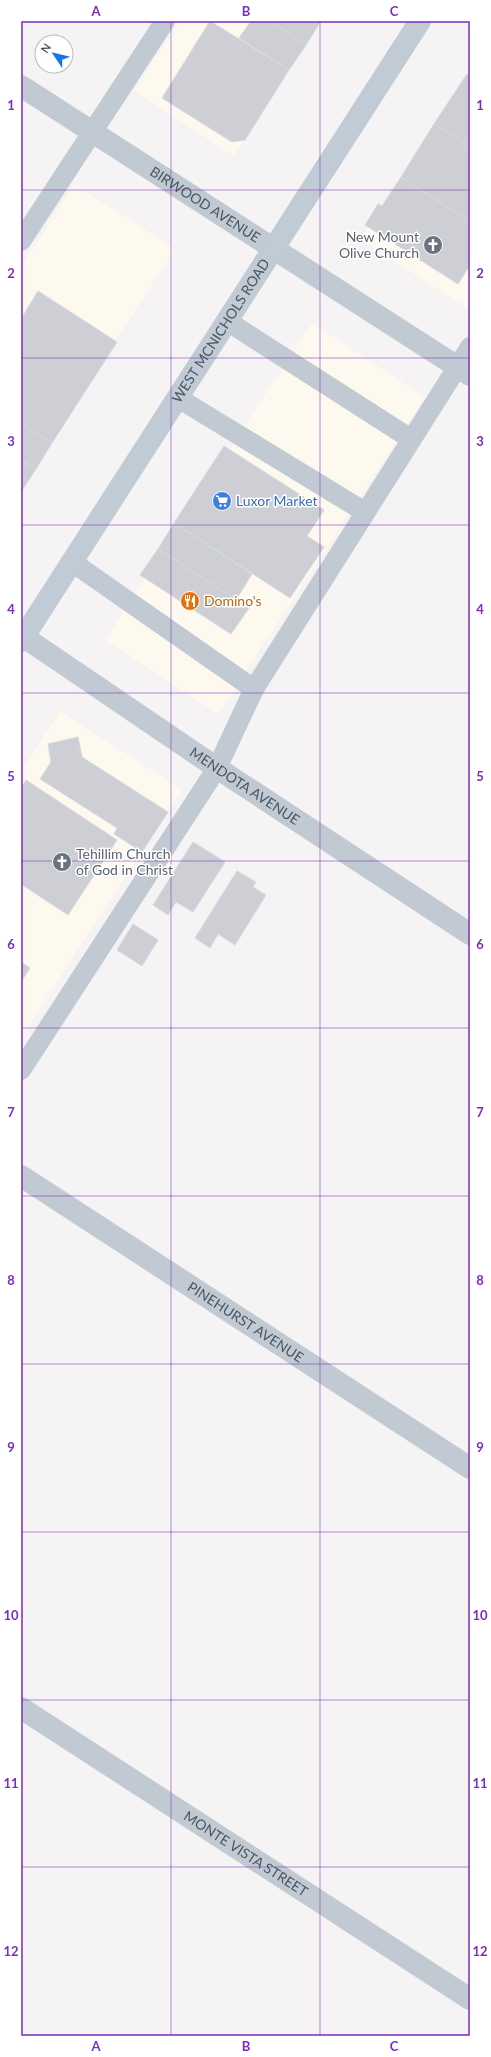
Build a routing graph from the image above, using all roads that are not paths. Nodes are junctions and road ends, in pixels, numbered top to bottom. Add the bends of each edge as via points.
1 (165, 21) edge
2 (420, 21) edge
3 (21, 86) edge
4 (93, 132) junction
5 (21, 240) edge
6 (275, 248) junction
7 (228, 321) junction
8 (470, 347) edge
9 (464, 370) edge
10 (178, 398) junction
11 (411, 439) junction
12 (365, 512) junction
13 (72, 562) junction
14 (22, 637) edge
15 (254, 689) junction
16 (218, 768) junction
17 (470, 934) edge
18 (21, 1070) edge
19 (21, 1176) edge
20 (470, 1468) edge
21 (21, 1708) edge
22 (470, 1999) edge

1 - 4 lane
2 - 6 main road, WEST MCNICHOLS ROAD
3 - 4 street, BIRWOOD AVENUE
4 - 5 lane
4 - 6 street, BIRWOOD AVENUE
6 - 7 main road, WEST MCNICHOLS ROAD
6 - 9 street, BIRWOOD AVENUE
7 - 10 main road, WEST MCNICHOLS ROAD
7 - 11 lane
8 - 9 lane
9 - 11 lane
10 - 12 lane
10 - 13 main road, WEST MCNICHOLS ROAD
11 - 12 lane
12 - 15 lane
13 - 14 main road, WEST MCNICHOLS ROAD
13 - 15 lane
14 - 16 street, MENDOTA AVENUE
15 - 16 lane
16 - 17 street, MENDOTA AVENUE
16 - 18 lane
19 - 20 street, PINEHURST AVENUE
21 - 22 street, MONTE VISTA STREET

